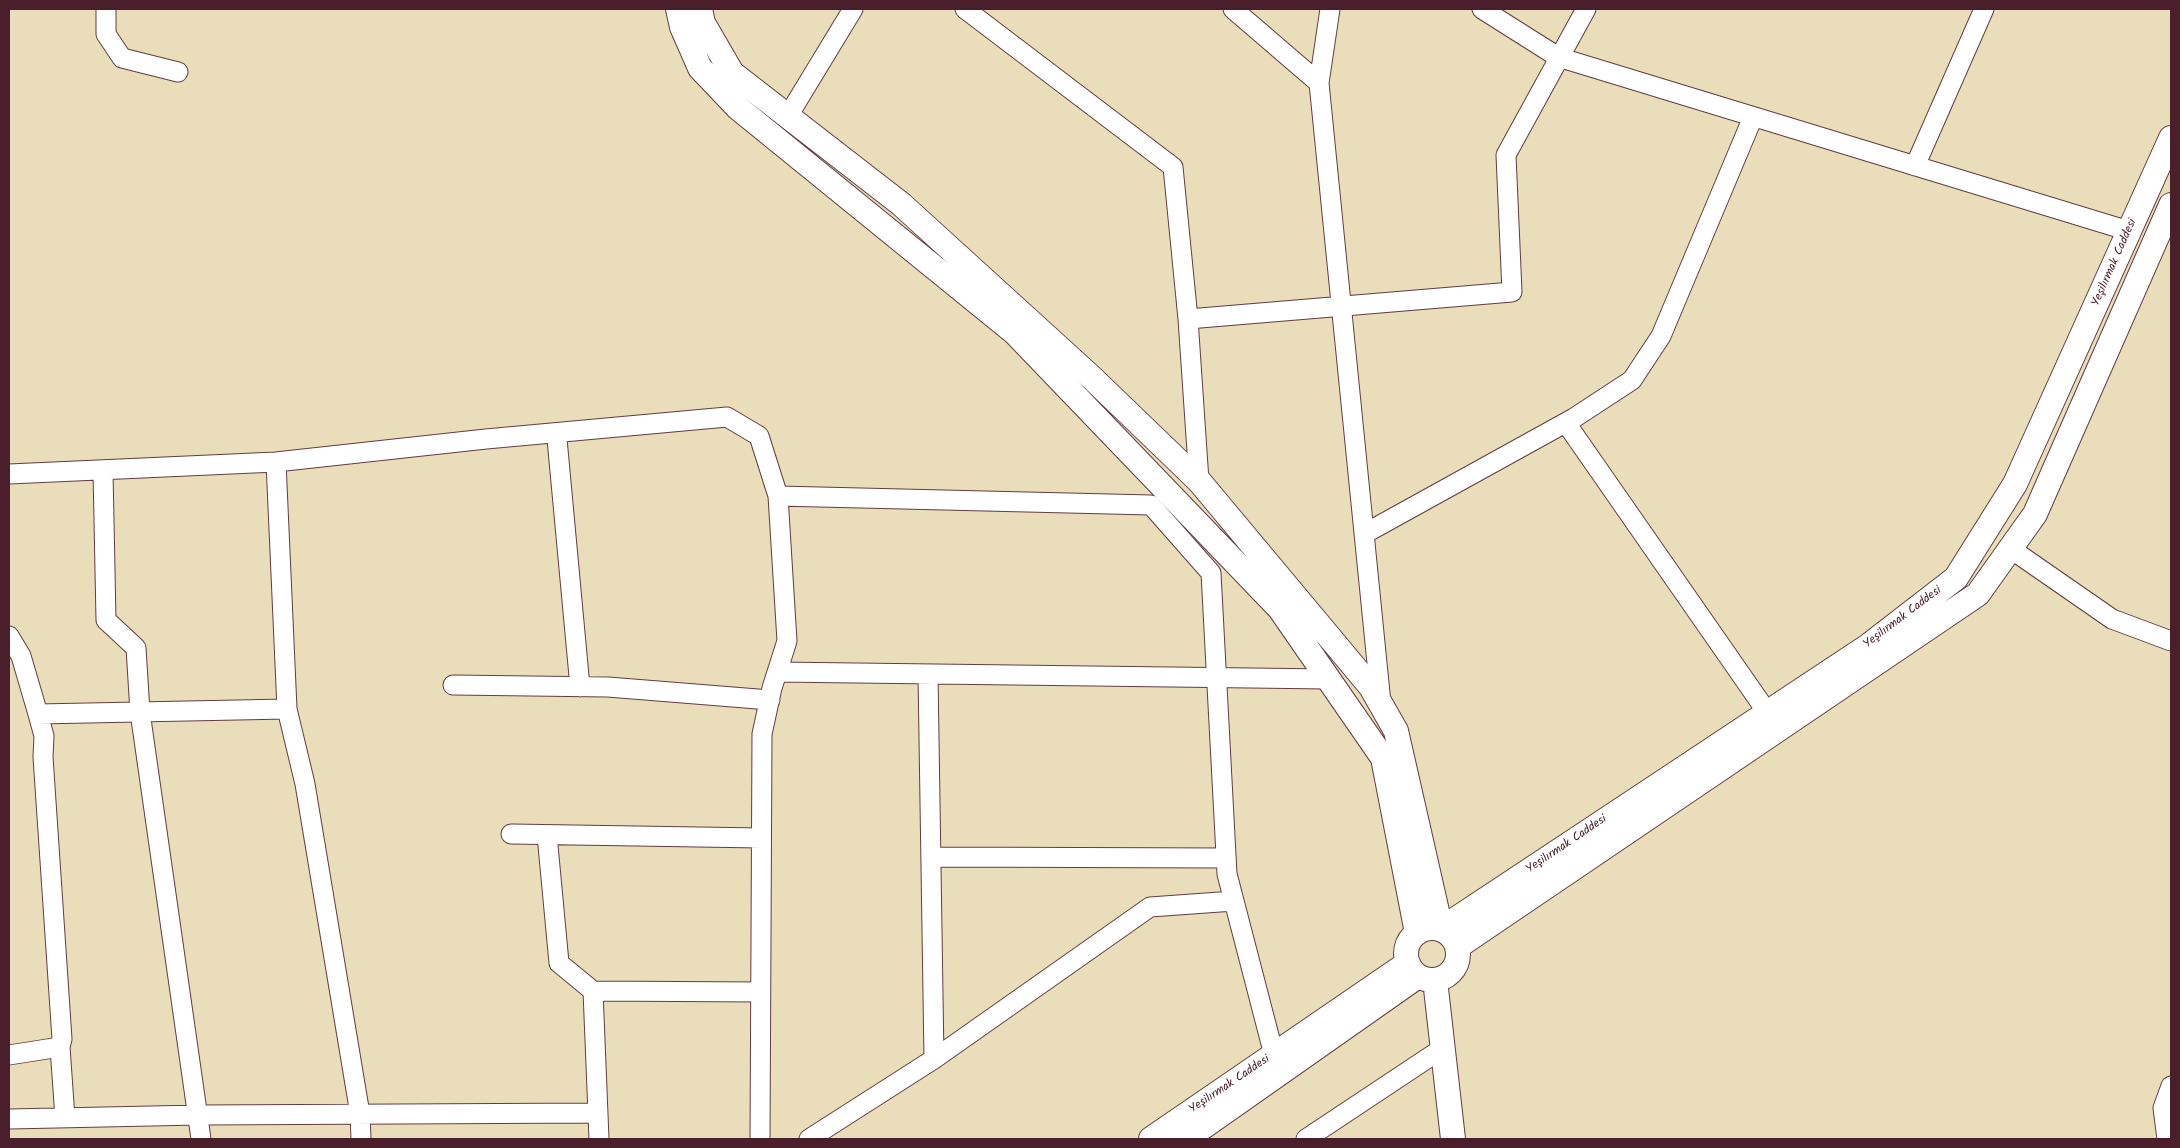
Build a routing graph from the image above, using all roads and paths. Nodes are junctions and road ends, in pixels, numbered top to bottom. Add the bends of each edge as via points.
1 (106, 9) edge
2 (678, 9) edge
3 (700, 9) edge
4 (853, 9) edge
5 (965, 9) edge
6 (1233, 9) edge
7 (1330, 9) edge
8 (1482, 9) edge
9 (1586, 9) edge
10 (1984, 9) edge
11 (1558, 57) junction
12 (178, 72) dead end
13 (1319, 83) junction
14 (788, 116) junction
15 (1754, 117) junction
16 (2171, 138) edge
17 (1915, 166) junction
18 (2171, 205) edge
19 (2129, 231) junction
20 (1342, 306) junction
21 (1188, 319) junction
22 (1566, 423) junction
23 (557, 439) dead end
24 (276, 462) junction
25 (103, 471) junction
26 (9, 474) edge
27 (1199, 481) junction
28 (778, 496) junction
29 (1364, 534) junction
30 (2011, 548) junction
31 (9, 636) edge
32 (2171, 641) edge
33 (777, 672) junction
34 (928, 674) junction
35 (1217, 678) junction
36 (1329, 679) junction
37 (453, 685) dead end
38 (580, 687) junction
39 (770, 700) junction
40 (1381, 704) junction
41 (287, 709) junction
42 (140, 712) junction
43 (1767, 712) junction
44 (38, 714) junction
45 (511, 834) dead end
46 (547, 835) junction
47 (761, 838) junction
48 (931, 857) junction
49 (1226, 858) junction
50 (1234, 901) junction
51 (1441, 929) junction
52 (1416, 933) junction
53 (1457, 947) junction
54 (1420, 973) junction
55 (594, 991) junction
56 (760, 992) junction
57 (60, 1047) junction
58 (1443, 1048) junction
59 (9, 1054) edge
60 (1274, 1055) junction
61 (934, 1060) junction
62 (2171, 1086) edge
63 (598, 1113) junction
64 (360, 1114) junction
65 (198, 1115) junction
66 (65, 1118) junction
67 (9, 1119) edge
68 (201, 1139) edge
69 (361, 1139) edge
70 (599, 1139) edge
71 (760, 1139) edge
72 (809, 1139) edge
73 (1151, 1139) edge
74 (1186, 1139) edge
75 (1306, 1139) edge
76 (1453, 1139) edge
77 (2167, 1139) edge

1 - 12 street via 106,34 122,58
2 - 36 main road via 682,27 700,68 738,108 1015,334 1280,609
3 - 14 main road via 703,22 732,73
4 - 14 street
5 - 21 street via 1173,167
6 - 13 street
7 - 13 street
8 - 11 street
9 - 11 street
10 - 17 street
11 - 15 street
11 - 20 street via 1506,155 1512,292
13 - 20 street
14 - 27 main road via 901,204 1090,376
15 - 17 street
15 - 22 street via 1661,336 1632,380
16 - 19 main road, Yeşilırmak Caddesi
17 - 19 street
18 - 30 main road, Yeşilırmak Caddesi via 2035,514
19 - 43 main road, Yeşilırmak Caddesi via 2015,484 1956,578 1868,646
20 - 21 street
20 - 29 street
21 - 27 street
22 - 29 street
22 - 43 street
23 - 38 street
24 - 25 street
24 - 28 street via 727,417 759,436
24 - 41 street
25 - 26 street
25 - 42 street via 106,620 136,648
27 - 40 main road via 1371,687
28 - 33 street via 787,641
28 - 35 street via 1151,506 1211,573
29 - 40 street
30 - 32 street via 2112,619
30 - 53 main road, Yeşilırmak Caddesi via 1978,594
31 - 44 street via 21,656
33 - 34 street
33 - 39 street
34 - 35 street
34 - 48 street
35 - 36 street
35 - 49 street
36 - 52 main road via 1383,758
37 - 38 street
38 - 39 street
39 - 47 street via 762,734
40 - 51 main road via 1396,731
41 - 42 street
41 - 64 street via 305,784
42 - 44 street
42 - 65 street
43 - 51 main road, Yeşilırmak Caddesi
44 - 57 street via 44,736
45 - 46 street
46 - 47 street
46 - 55 street via 559,964
47 - 56 street
48 - 49 street
48 - 61 street
49 - 50 street
50 - 60 street
50 - 61 street via 1150,907
51 - 52 main road via 1424,929
51 - 53 main road
52 - 54 main road via 1407,947
53 - 54 main road via 1458,956 1451,972 1444,978
54 - 58 main road
54 - 60 main road, Yeşilırmak Caddesi
54 - 74 main road, Yeşilırmak Caddesi
55 - 56 street
55 - 63 street
56 - 71 street
57 - 59 street
57 - 66 street
58 - 75 street
58 - 76 main road
60 - 73 main road, Yeşilırmak Caddesi
61 - 72 street
62 - 77 street via 2163,1108
63 - 64 street
63 - 70 street
64 - 65 street
64 - 69 street
65 - 66 street
65 - 68 street
66 - 67 street

